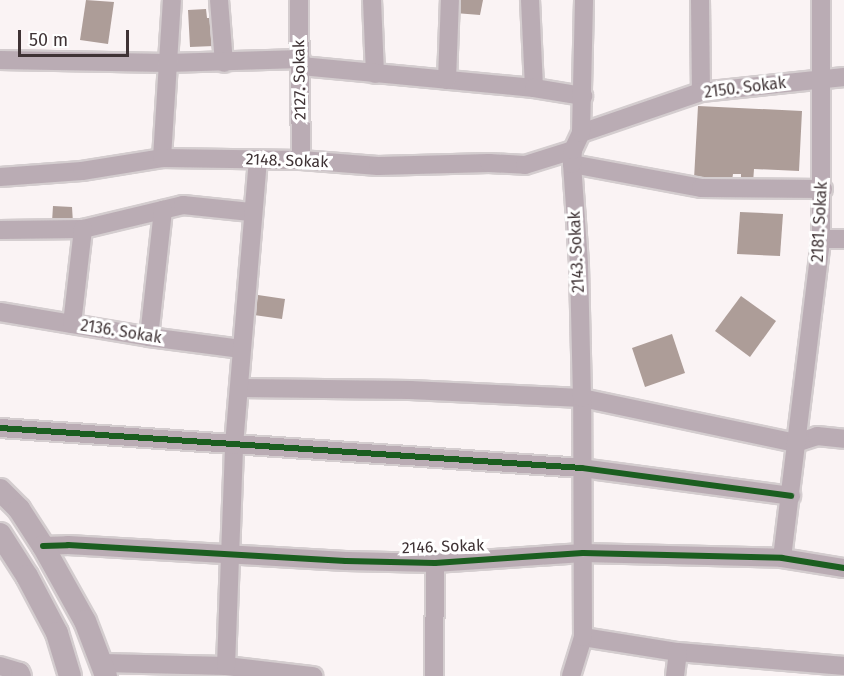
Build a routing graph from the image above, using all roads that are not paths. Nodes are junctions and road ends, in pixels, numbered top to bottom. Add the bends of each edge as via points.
1 (172, 0) edge
2 (219, 0) edge
3 (298, 0) edge
4 (372, 0) edge
5 (450, 0) edge
6 (530, 0) edge
7 (585, 0) edge
8 (700, 0) edge
9 (821, 0) edge
10 (0, 60) edge
11 (167, 63) junction
12 (224, 63) junction
13 (301, 63) junction
14 (375, 74) junction
15 (844, 77) edge
16 (821, 79) junction
17 (447, 80) junction
18 (534, 88) junction
19 (701, 92) junction
20 (583, 96) junction
21 (581, 133) junction
22 (572, 157) junction
23 (162, 158) junction
24 (258, 160) junction
25 (301, 160) junction
26 (0, 177) edge
27 (823, 189) junction
28 (164, 210) junction
29 (251, 212) junction
30 (83, 229) junction
31 (0, 230) edge
32 (821, 239) junction
33 (844, 239) edge
34 (0, 312) edge
35 (72, 324) junction
36 (149, 337) junction
37 (241, 349) junction
38 (239, 388) junction
39 (582, 398) junction
40 (0, 429) edge
41 (844, 439) edge
42 (796, 443) junction
43 (234, 445) junction
44 (582, 468) junction
45 (0, 490) edge
46 (790, 496) junction
47 (0, 534) edge
48 (43, 546) junction
49 (232, 553) junction
50 (583, 553) junction
51 (782, 558) junction
52 (435, 563) junction
53 (844, 568) edge
54 (583, 637) junction
55 (678, 652) junction
56 (0, 666) edge
57 (226, 666) junction
58 (844, 666) edge
59 (104, 669) edge
60 (774, 669) edge
61 (22, 676) edge
62 (70, 676) edge
63 (313, 676) edge
64 (434, 676) edge
65 (571, 676) edge
66 (675, 676) edge

1 - 11 street
2 - 12 street
3 - 13 street, 2127. Sokak
4 - 14 street
5 - 17 street
6 - 18 street
7 - 20 street, 2143. Sokak
8 - 19 street
9 - 16 street, 2181. Sokak
10 - 11 street
11 - 12 street
11 - 23 street
12 - 13 street
13 - 14 street
13 - 25 street, 2127. Sokak
14 - 17 street
15 - 16 street, 2150. Sokak
16 - 19 street, 2150. Sokak
16 - 27 street, 2181. Sokak
17 - 18 street
18 - 20 street
19 - 21 street, 2150. Sokak
20 - 21 street, 2143. Sokak
21 - 22 street, 2143. Sokak
22 - 25 street, 2148. Sokak via 525,165 378,166
22 - 27 street via 701,188
22 - 39 street, 2143. Sokak
23 - 24 street, 2148. Sokak
23 - 26 street, 2148. Sokak via 82,171
24 - 25 street, 2148. Sokak
24 - 29 street
27 - 32 street, 2181. Sokak
28 - 29 street via 183,205
28 - 30 street
28 - 36 street
29 - 37 street
30 - 31 street
30 - 35 street
32 - 33 street
32 - 42 street, 2181. Sokak
34 - 35 street, 2136. Sokak
35 - 36 street, 2136. Sokak
36 - 37 street, 2136. Sokak
37 - 38 street
38 - 39 street
38 - 43 street
39 - 42 street
39 - 44 street, 2143. Sokak
40 - 43 street
41 - 42 street via 817,436
42 - 46 street, 2181. Sokak
43 - 44 street
43 - 49 street
44 - 46 street
44 - 50 street, 2143. Sokak
45 - 48 street via 19,509
46 - 51 street, 2181. Sokak
47 - 62 street via 57,633
48 - 49 street, 2146. Sokak
48 - 59 street via 85,621
49 - 52 street, 2146. Sokak
49 - 57 street
50 - 51 street, 2146. Sokak
50 - 52 street, 2146. Sokak
50 - 54 street, 2143. Sokak
51 - 53 street, 2146. Sokak
52 - 64 street
54 - 55 street
54 - 65 street, 2143. Sokak
55 - 60 street
55 - 66 street
56 - 61 street
57 - 59 street
57 - 63 street
58 - 60 street

